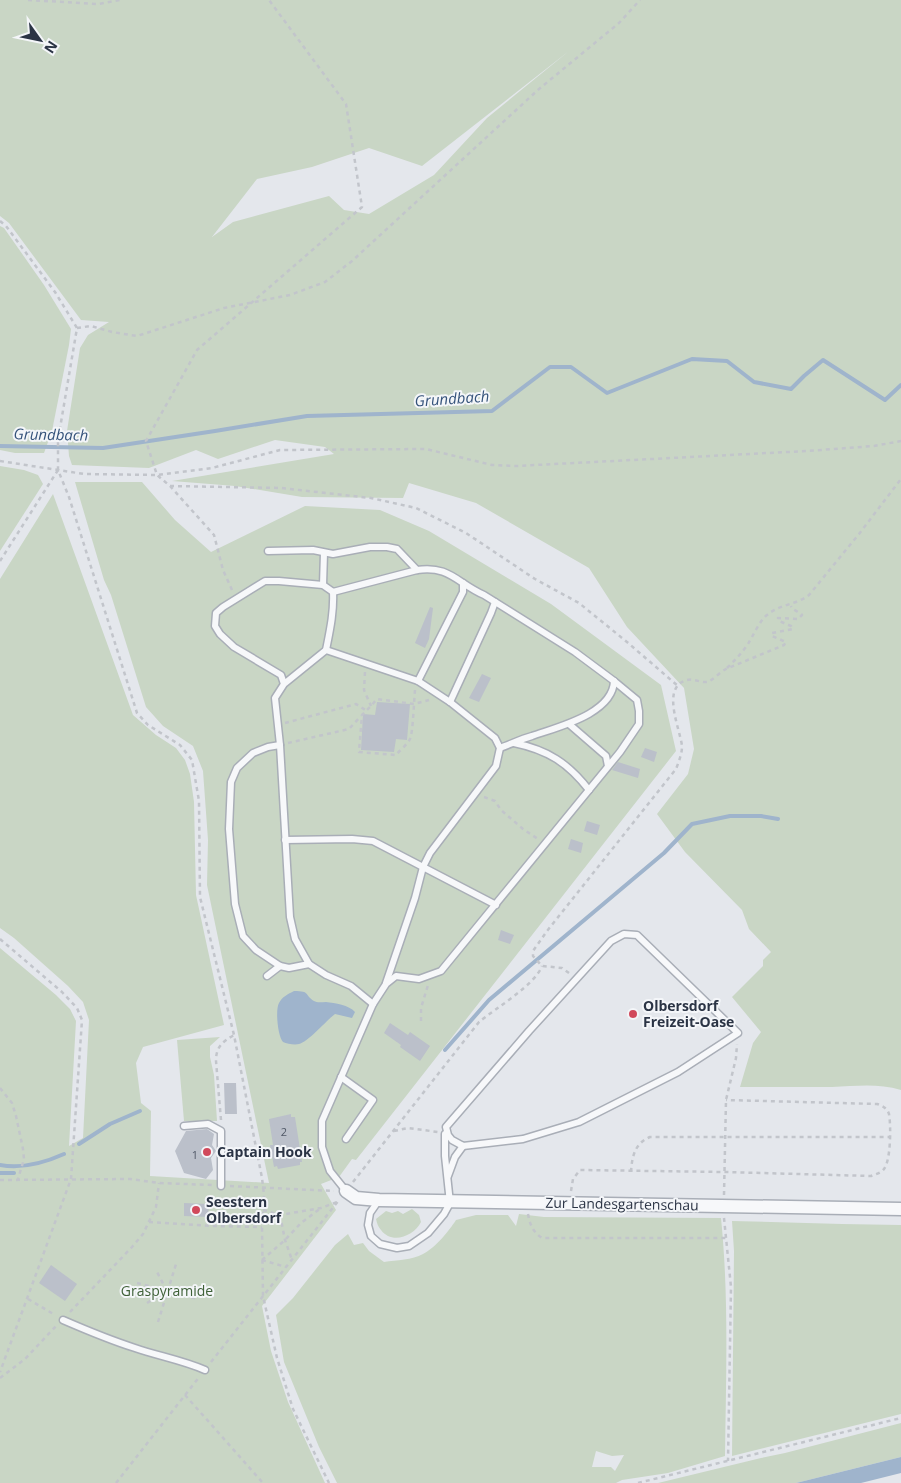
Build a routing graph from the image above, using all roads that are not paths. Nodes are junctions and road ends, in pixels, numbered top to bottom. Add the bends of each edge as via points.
1 (268, 551) dead end
2 (324, 553) junction
3 (417, 570) junction
4 (463, 583) junction
5 (323, 585) junction
6 (332, 592) junction
7 (495, 602) junction
8 (326, 650) junction
9 (418, 681) junction
10 (614, 681) junction
11 (284, 684) junction
12 (450, 702) junction
13 (569, 724) junction
14 (514, 743) junction
15 (280, 745) junction
16 (500, 748) junction
17 (608, 766) junction
18 (589, 790) junction
19 (285, 840) junction
20 (423, 867) junction
21 (496, 904) junction
22 (309, 964) junction
23 (280, 966) junction
24 (267, 976) dead end
25 (386, 984) junction
26 (373, 1004) junction
27 (341, 1077) junction
28 (184, 1126) dead end
29 (445, 1134) road end
30 (346, 1140) dead end
31 (463, 1146) junction
32 (447, 1178) junction
33 (221, 1186) dead end
34 (342, 1196) joint
35 (379, 1200) junction
36 (450, 1203) junction
37 (901, 1209) edge
38 (63, 1320) road end
39 (205, 1370) road end

1 - 2 lane via 299,549
2 - 3 lane via 387,547 397,549
2 - 5 lane
3 - 4 lane via 444,571
3 - 6 lane
4 - 7 lane
4 - 9 lane via 463,592
5 - 6 lane
5 - 11 lane via 265,581 216,613 215,626 220,634 234,647 280,675
6 - 8 lane via 332,624
7 - 10 lane
7 - 12 lane
8 - 9 lane
8 - 11 lane
9 - 12 lane
10 - 13 lane via 614,688 602,706
10 - 17 lane via 637,700 640,712 639,724
11 - 15 lane via 276,698
12 - 16 lane via 495,738
13 - 14 lane
13 - 17 lane via 606,756
14 - 16 lane
14 - 18 lane via 532,746 554,757 577,774
15 - 19 lane
15 - 23 lane via 253,753 237,768 231,782 229,829 235,904 243,936 256,950
16 - 20 lane via 496,766 430,853
17 - 18 lane
18 - 21 lane
19 - 20 lane via 373,841
19 - 22 lane via 290,917 295,939
20 - 21 lane
20 - 25 lane
21 - 25 lane via 441,971 420,980 396,976
22 - 23 lane via 289,968
22 - 26 lane via 326,976 351,986
23 - 24 lane
25 - 26 lane
26 - 27 lane
27 - 30 lane via 373,1100
27 - 34 lane via 322,1121 322,1147
28 - 33 lane via 208,1124 221,1131
29 - 32 lane
31 - 31 lane via 523,1139 579,1122 678,1072 738,1033 637,935 624,934 611,941 446,1127 452,1140
31 - 32 lane
32 - 36 lane
34 - 35 street, Zur Landesgartenschau
35 - 36 street, Zur Landesgartenschau
35 - 36 lane via 368,1218 368,1231 380,1244 397,1248 409,1246 428,1232
36 - 37 street, Zur Landesgartenschau
38 - 39 lane via 126,1345

